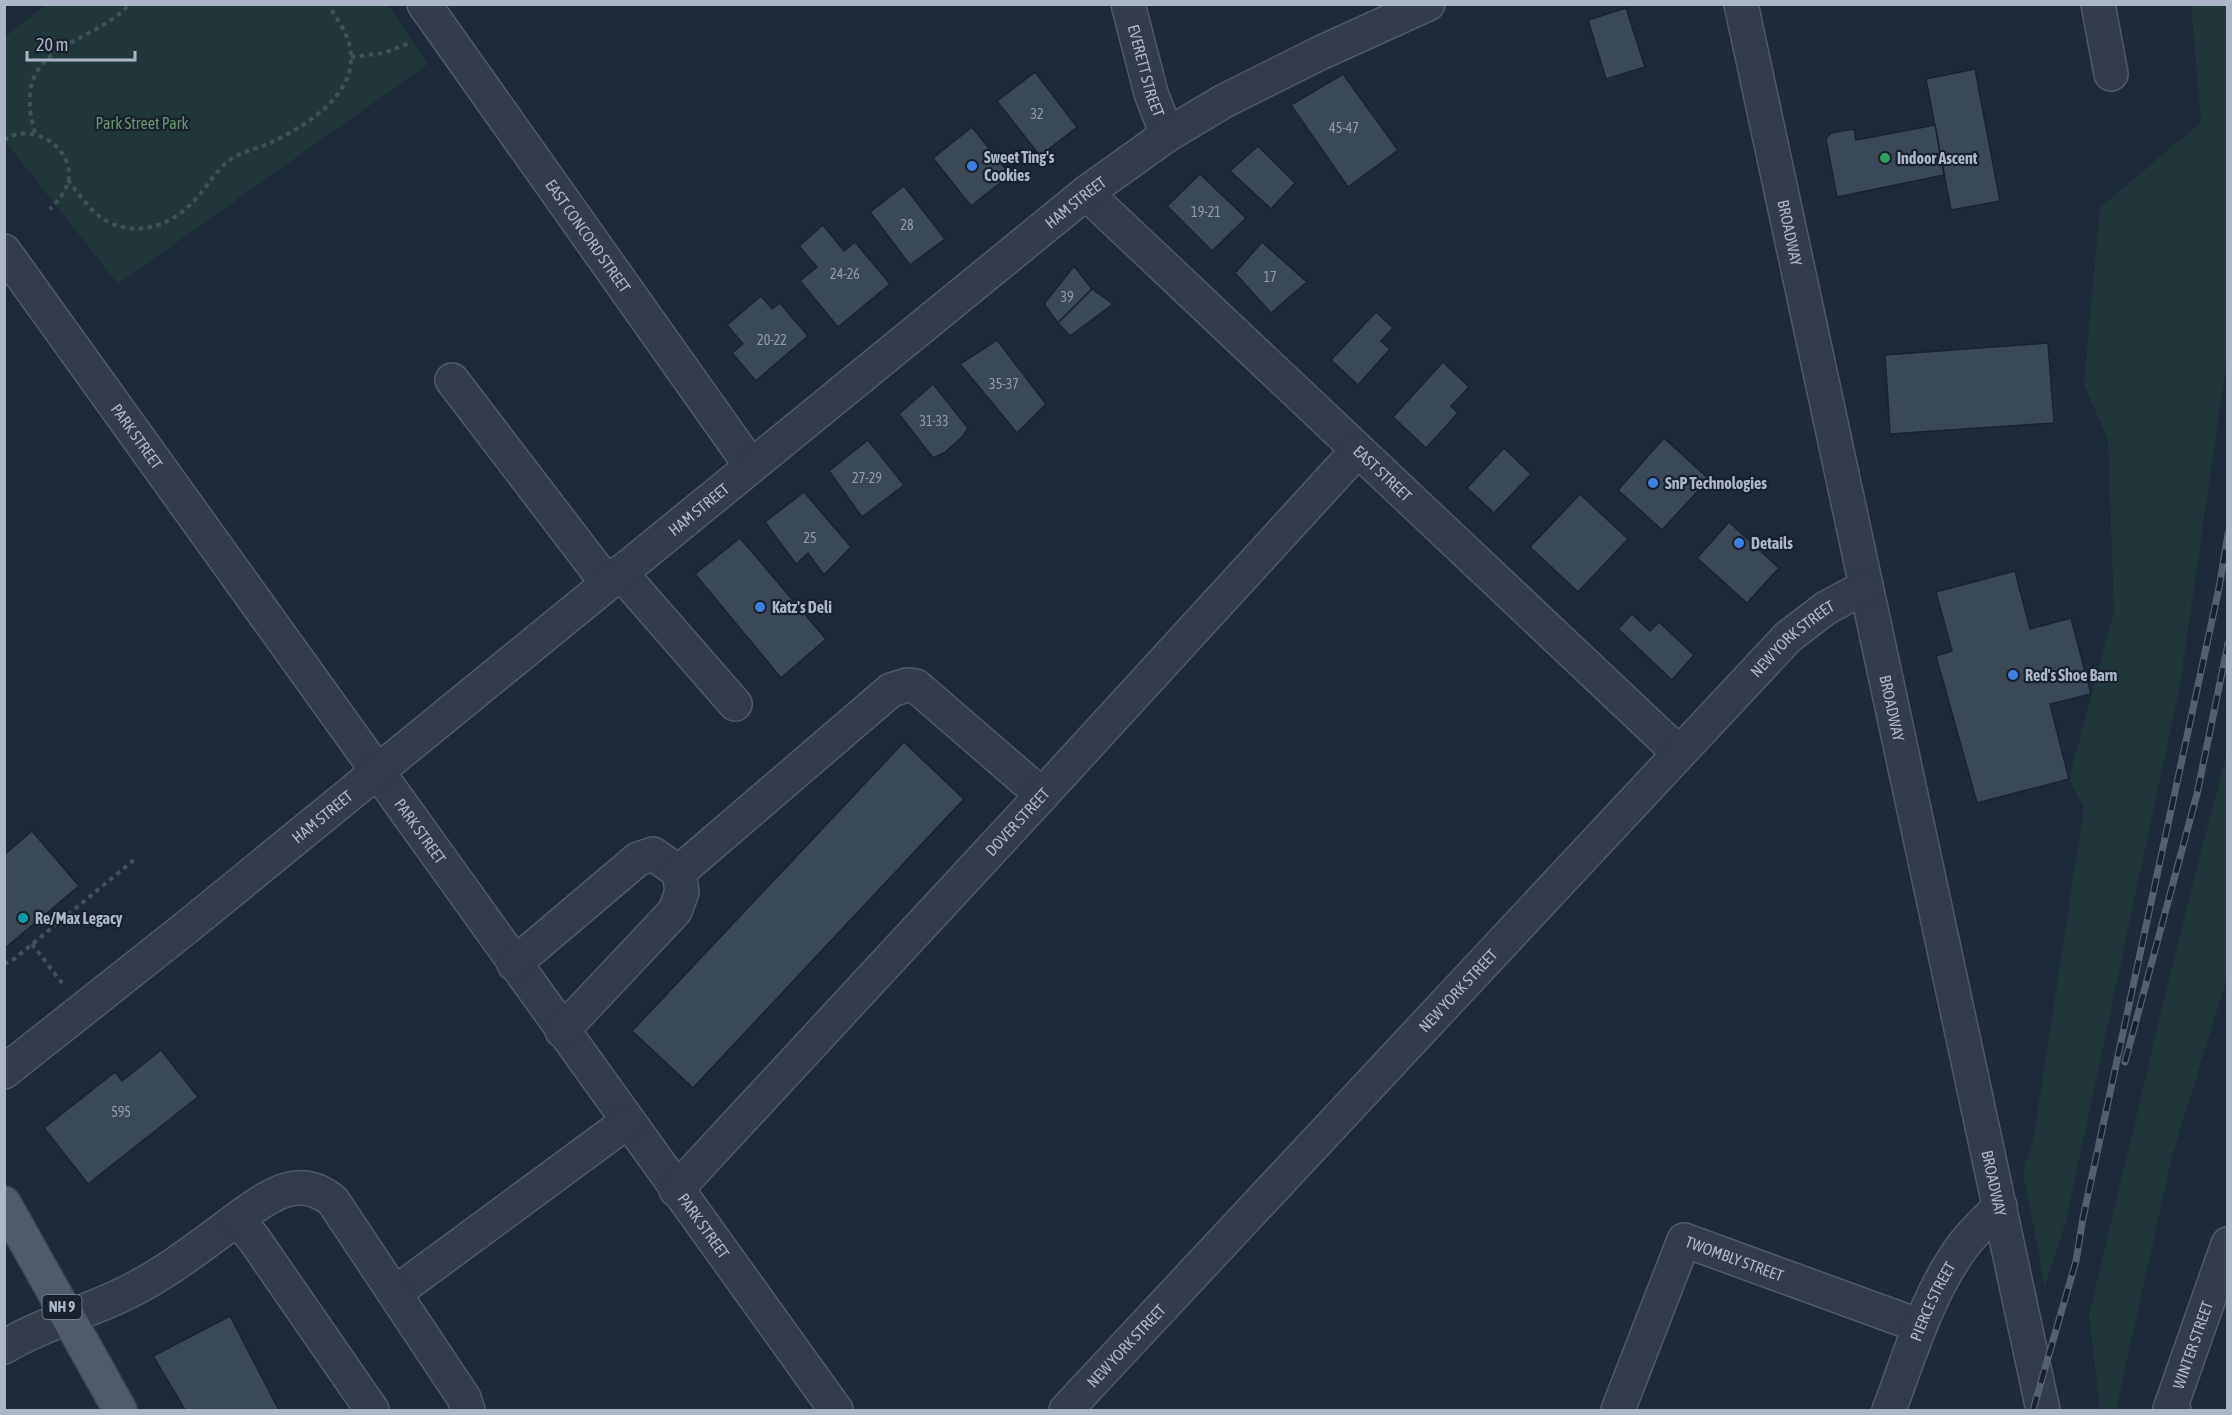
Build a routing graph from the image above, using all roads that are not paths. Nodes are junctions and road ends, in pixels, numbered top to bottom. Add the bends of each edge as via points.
1 (424, 4) edge
2 (1128, 4) edge
3 (1428, 4) edge
4 (1741, 4) edge
5 (2098, 4) edge
6 (2111, 74) dead end
7 (1167, 135) junction
8 (1086, 193) junction
9 (4, 251) edge
10 (452, 380) dead end
11 (1357, 451) junction
12 (751, 466) junction
13 (614, 577) junction
14 (1865, 587) junction
15 (735, 704) dead end
16 (1679, 753) junction
17 (376, 771) junction
18 (1042, 795) junction
19 (679, 872) junction
20 (514, 964) junction
21 (562, 1031) junction
22 (4, 1072) edge
23 (627, 1122) junction
24 (676, 1190) junction
25 (4, 1203) edge
26 (2000, 1206) junction
27 (237, 1219) junction
28 (2227, 1249) edge
29 (396, 1293) junction
30 (67, 1317) junction
31 (1920, 1326) junction
32 (4, 1347) edge
33 (120, 1410) edge
34 (372, 1410) edge
35 (468, 1410) edge
36 (836, 1410) edge
37 (1066, 1410) edge
38 (1618, 1410) edge
39 (1889, 1410) edge
40 (2043, 1410) edge
41 (2174, 1410) edge

1 - 12 street, EAST CONCORD STREET
2 - 7 street, EVERETT STREET via 1150,93
3 - 7 street, HAM STREET via 1224,101
4 - 14 street, BROADWAY
5 - 6 street
7 - 8 street, HAM STREET
8 - 11 street, EAST STREET
8 - 12 street, HAM STREET
9 - 17 street, PARK STREET
10 - 13 street
11 - 16 street, EAST STREET
11 - 18 street, DOVER STREET
12 - 13 street, HAM STREET
13 - 15 street
13 - 17 street, HAM STREET
14 - 16 street, NEW YORK STREET via 1826,608 1788,637
14 - 26 street, BROADWAY
16 - 37 street, NEW YORK STREET
17 - 20 street, PARK STREET
17 - 22 street, HAM STREET
18 - 19 street via 930,697 907,684 891,690
18 - 24 street, DOVER STREET
19 - 20 street via 653,854 638,860
19 - 21 street via 682,892 675,911
20 - 21 street, PARK STREET
21 - 23 street, PARK STREET
23 - 24 street, PARK STREET
23 - 29 street
24 - 36 street, PARK STREET
25 - 30 main road, NH 9
26 - 31 street, PIERCE STREET via 1962,1247
26 - 40 street, BROADWAY
27 - 29 street via 266,1198 284,1191 303,1186 321,1191 333,1201
27 - 30 street via 178,1263 130,1291
27 - 34 street
28 - 41 street, WINTER STREET via 2170,1409
29 - 35 street via 465,1398
30 - 32 street
30 - 33 main road, NH 9
31 - 38 street, TWOMBLY STREET via 1684,1240
31 - 39 street, PIERCE STREET

